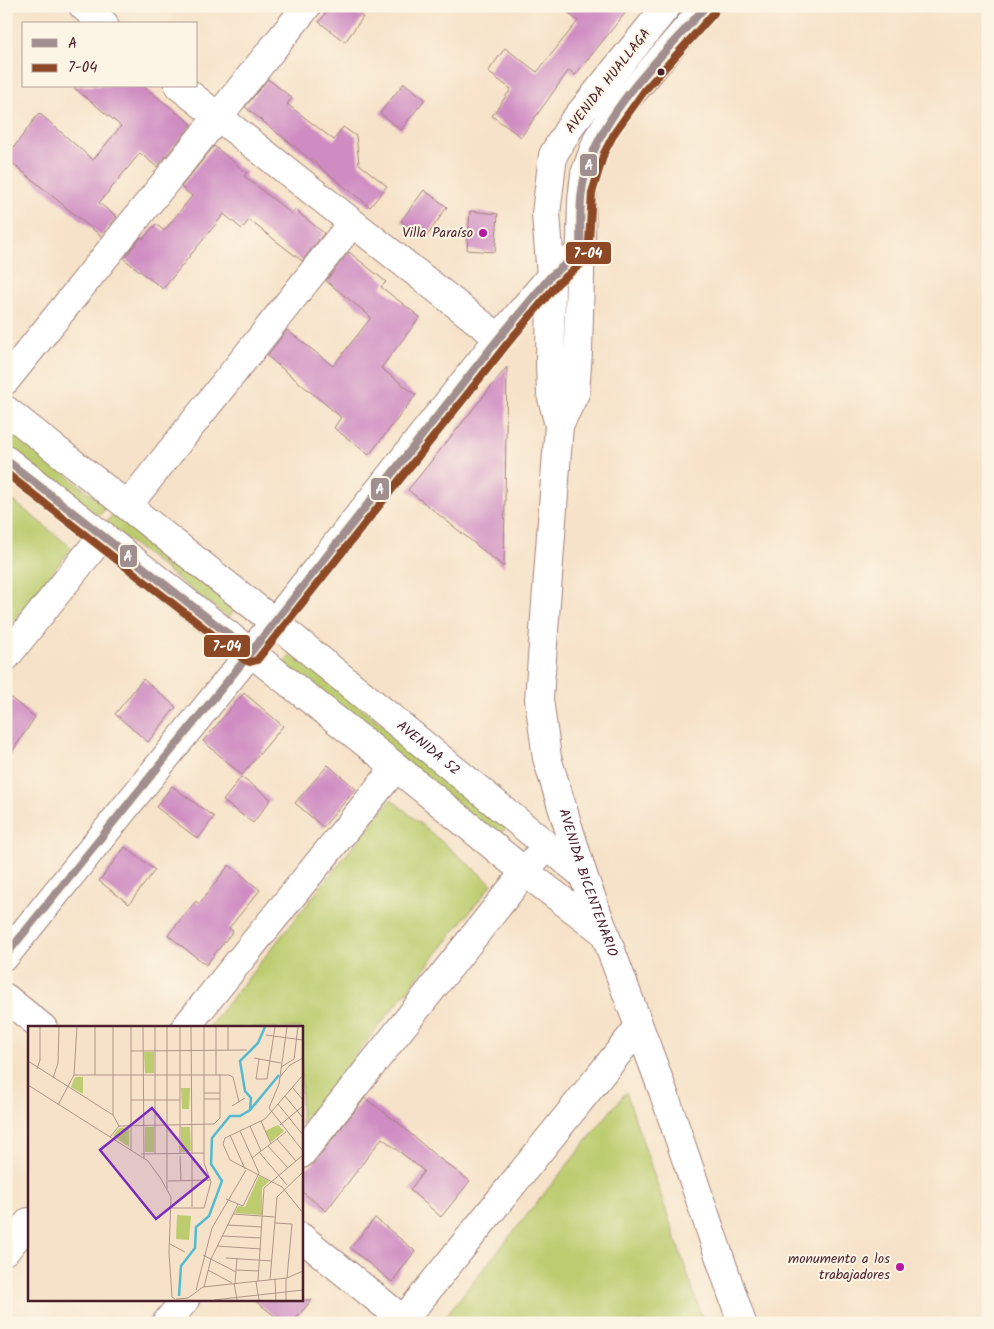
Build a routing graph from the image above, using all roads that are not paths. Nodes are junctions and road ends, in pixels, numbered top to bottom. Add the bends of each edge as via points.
1 (83, 6) edge
2 (307, 6) edge
3 (667, 6) edge
4 (706, 6) edge
5 (102, 22) edge
6 (181, 88) edge
7 (217, 118) junction
8 (352, 223) junction
9 (580, 252) junction
10 (551, 276) junction
11 (499, 338) junction
12 (6, 380) edge
13 (6, 410) edge
14 (559, 425) junction
15 (6, 460) edge
16 (128, 505) junction
17 (103, 535) junction
18 (274, 622) junction
19 (251, 652) junction
20 (6, 657) edge
21 (396, 767) junction
22 (566, 820) junction
23 (547, 844) junction
24 (525, 872) junction
25 (583, 875) junction
26 (605, 933) junction
27 (6, 955) edge
28 (6, 998) edge
29 (41, 1026) edge
30 (187, 1026) edge
31 (639, 1027) junction
32 (302, 1153) edge
33 (28, 1223) edge
34 (302, 1238) edge
35 (6, 1250) edge
36 (182, 1302) edge
37 (404, 1322) edge
38 (166, 1323) edge
39 (742, 1323) edge

1 - 5 street
2 - 7 street
3 - 10 street, AVENIDA HUALLAGA via 573,122 553,155 546,214
4 - 9 street, AVENIDA HUALLAGA via 614,114 598,138 585,174
6 - 7 street
7 - 8 street
7 - 12 street
8 - 11 street
8 - 16 street
9 - 10 street
9 - 14 street, AVENIDA BICENTENARIO via 575,393
10 - 11 street
10 - 14 street, AVENIDA BICENTENARIO via 550,370
11 - 18 street
13 - 16 street, AVENIDA 52
14 - 22 street, AVENIDA BICENTENARIO via 538,699 547,758
15 - 17 street
16 - 18 street, AVENIDA 52
17 - 19 street
17 - 20 street
18 - 19 street
18 - 23 street, AVENIDA 52
19 - 21 street
19 - 27 street
21 - 24 street
21 - 30 street
22 - 23 street
22 - 25 street, AVENIDA BICENTENARIO
23 - 24 street
23 - 25 street, AVENIDA 52
24 - 26 street
24 - 32 street
25 - 26 street, AVENIDA BICENTENARIO
26 - 31 street, AVENIDA BICENTENARIO
28 - 29 street
31 - 37 street
31 - 39 street, AVENIDA BICENTENARIO
33 - 35 street
34 - 37 street
36 - 38 street

